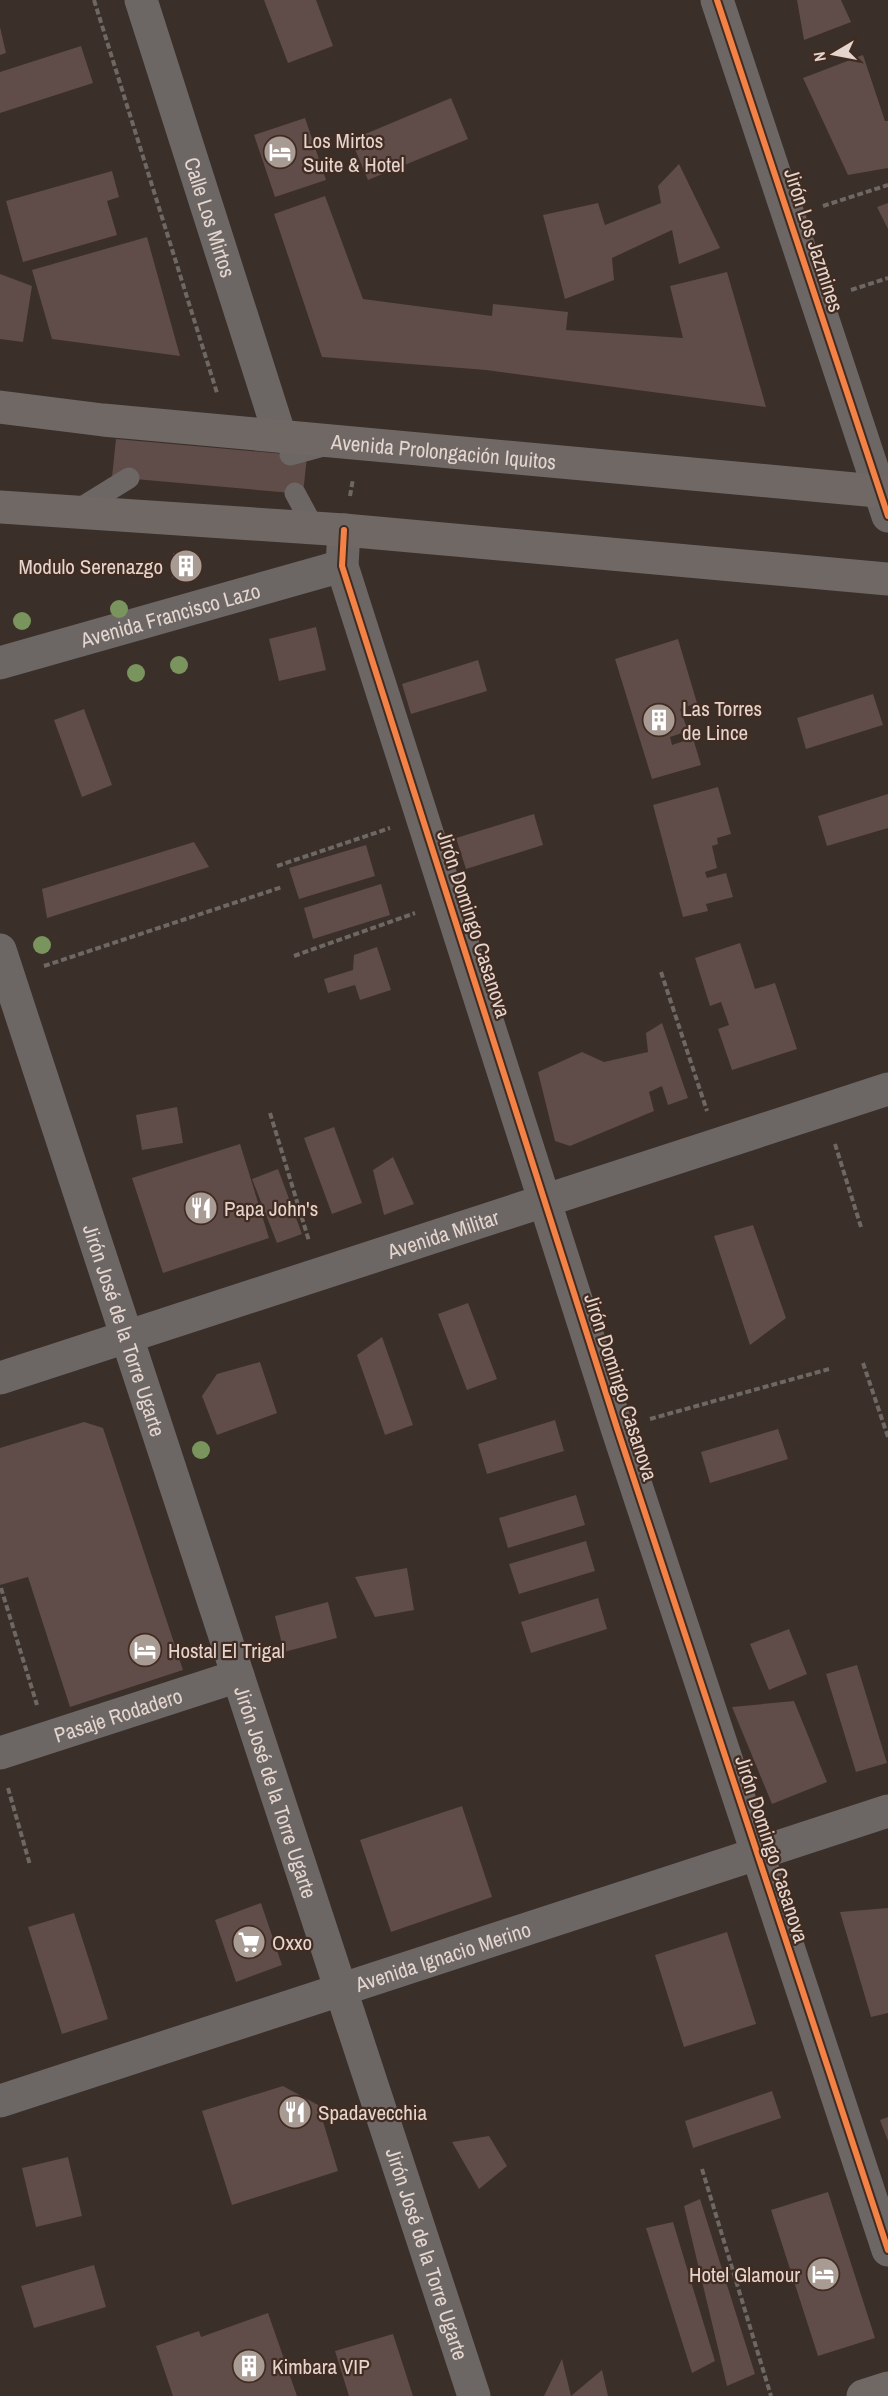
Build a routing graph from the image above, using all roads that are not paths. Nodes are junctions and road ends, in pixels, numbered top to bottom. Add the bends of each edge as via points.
1 (141, 0) edge
2 (717, 0) edge
3 (0, 407) edge
4 (285, 446) junction
5 (129, 478) dead end
6 (295, 493) dead end
7 (885, 500) edge
8 (0, 507) edge
9 (73, 513) junction
10 (329, 529) junction
11 (342, 566) junction
12 (888, 579) edge
13 (0, 663) edge
14 (5, 964) edge
15 (12, 1029) edge
16 (888, 1089) edge
17 (544, 1200) junction
18 (126, 1337) junction
19 (0, 1378) edge
20 (238, 1676) junction
21 (3, 1768) edge
22 (888, 1811) edge
23 (757, 1854) junction
24 (341, 1990) junction
25 (0, 2101) edge
26 (888, 2250) edge
27 (888, 2388) edge
28 (474, 2396) edge
29 (863, 2396) edge

1 - 4 street, Calle Los Mirtos
2 - 7 street, Jirón Los Jazmines
3 - 4 main road, Avenida Prolongación Iquitos via 115,430 229,431
4 - 7 main road, Avenida Prolongación Iquitos via 349,443
5 - 9 lane
6 - 10 lane
8 - 9 main road
9 - 10 main road
10 - 11 street, Jirón Domingo Casanova
10 - 12 main road
11 - 13 street, Avenida Francisco Lazo
11 - 17 street, Jirón Domingo Casanova
14 - 15 street, Jirón José de la Torre Ugarte
15 - 18 street, Jirón José de la Torre Ugarte
16 - 17 street, Avenida Militar
17 - 18 street, Avenida Militar
17 - 23 street, Jirón Domingo Casanova
18 - 19 street, Avenida Militar
18 - 20 street, Jirón José de la Torre Ugarte
20 - 21 street, Pasaje Rodadero via 47,1738
20 - 24 street, Jirón José de la Torre Ugarte
22 - 23 street, Avenida Ignacio Merino
23 - 24 street, Avenida Ignacio Merino
23 - 26 street, Jirón Domingo Casanova
24 - 25 street, Avenida Ignacio Merino
24 - 28 street, Jirón José de la Torre Ugarte
27 - 29 main road

